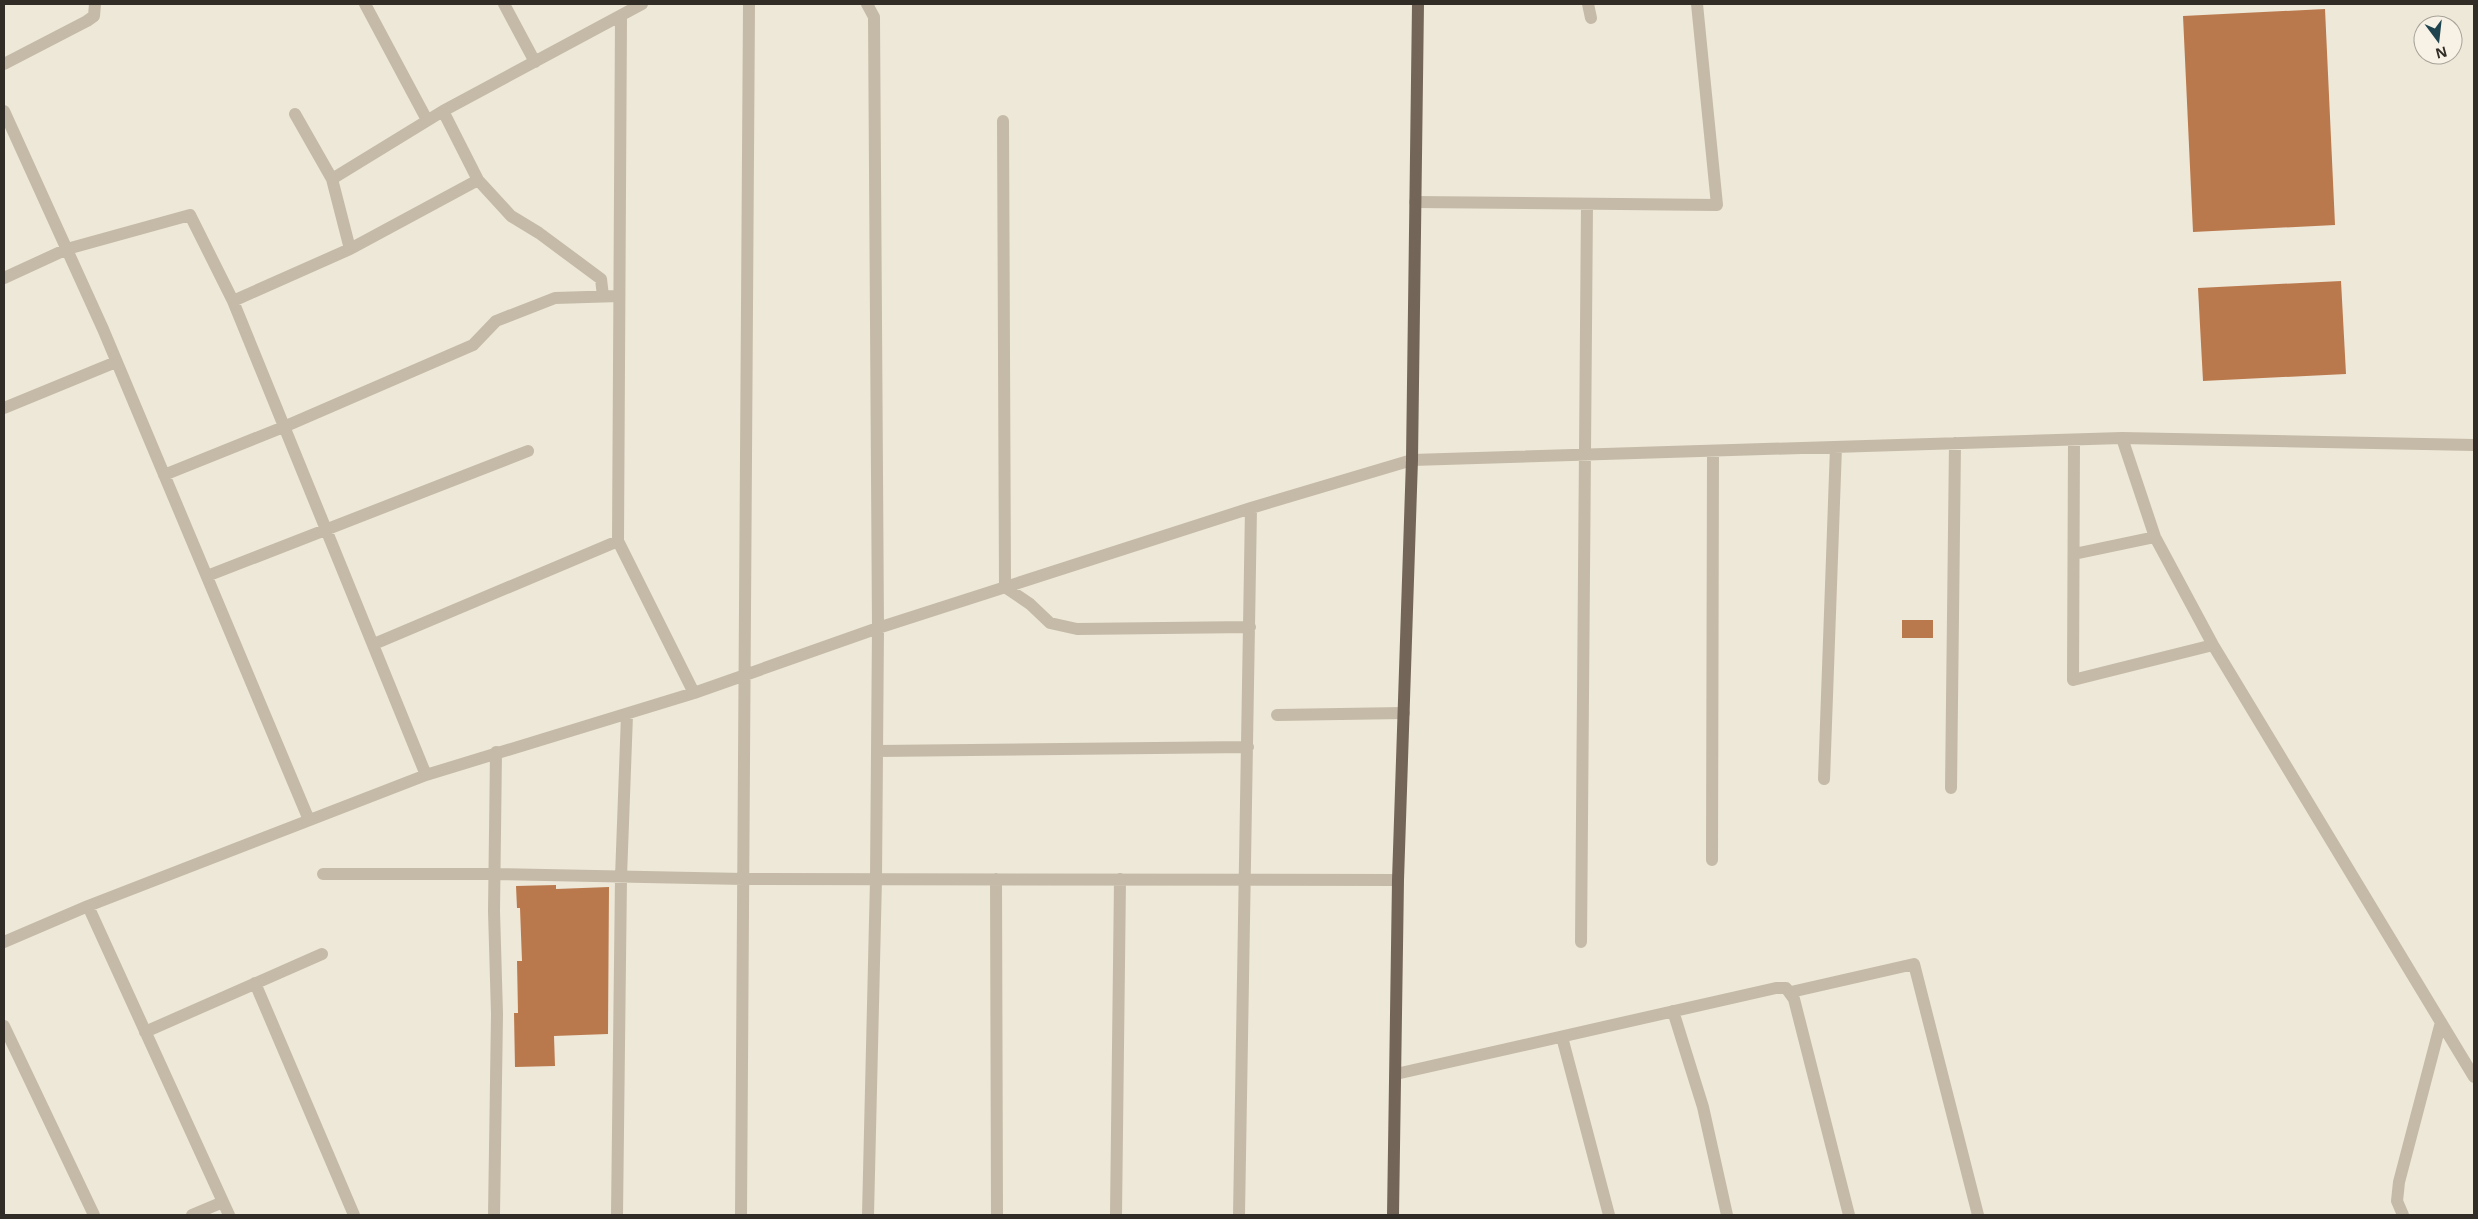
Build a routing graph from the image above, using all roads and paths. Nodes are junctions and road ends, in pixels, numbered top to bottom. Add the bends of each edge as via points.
1 (95, 4) edge
2 (365, 4) edge
3 (504, 4) edge
4 (642, 4) edge
5 (749, 4) edge
6 (867, 4) edge
7 (1418, 4) edge
8 (1588, 4) edge
9 (1697, 4) edge
10 (621, 16) junction
11 (1591, 18) dead end
12 (535, 62) junction
13 (4, 64) edge
14 (4, 111) edge
15 (443, 111) junction
16 (295, 114) dead end
17 (427, 120) junction
18 (1003, 121) dead end
19 (7, 129) edge
20 (332, 179) junction
21 (478, 180) junction
22 (1415, 202) junction
23 (1587, 204) junction
24 (67, 249) junction
25 (350, 249) junction
26 (4, 278) edge
27 (603, 296) junction
28 (619, 296) junction
29 (233, 301) junction
30 (116, 362) junction
31 (4, 408) edge
32 (286, 426) junction
33 (2122, 438) junction
34 (2074, 440) junction
35 (1955, 443) junction
36 (2474, 445) edge
37 (1836, 447) junction
38 (528, 451) dead end
39 (1713, 451) junction
40 (1584, 455) junction
41 (1412, 460) junction
42 (164, 474) junction
43 (1251, 508) junction
44 (326, 529) junction
45 (2156, 537) junction
46 (618, 540) junction
47 (2074, 554) junction
48 (207, 576) junction
49 (1005, 587) junction
50 (1250, 627) junction
51 (878, 628) junction
52 (374, 644) junction
53 (2213, 645) junction
54 (743, 676) junction
55 (694, 693) junction
56 (1404, 713) junction
57 (627, 714) junction
58 (1277, 715) dead end
59 (1248, 747) junction
60 (877, 751) junction
61 (496, 752) junction
62 (426, 775) junction
63 (1824, 779) dead end
64 (1951, 788) dead end
65 (309, 820) junction
66 (1712, 860) dead end
67 (323, 874) dead end
68 (495, 874) junction
69 (621, 877) junction
70 (744, 879) junction
71 (876, 879) junction
72 (996, 879) junction
73 (1120, 879) junction
74 (1246, 879) junction
75 (1398, 880) junction
76 (88, 906) junction
77 (4, 942) edge
78 (1580, 942) dead end
79 (322, 954) dead end
80 (256, 983) junction
81 (1791, 992) junction
82 (1673, 1011) junction
83 (2441, 1022) junction
84 (4, 1026) edge
85 (145, 1032) junction
86 (1562, 1037) junction
87 (1396, 1074) junction
88 (2474, 1077) edge
89 (223, 1202) junction
90 (94, 1215) edge
91 (192, 1215) edge
92 (229, 1215) edge
93 (354, 1215) edge
94 (494, 1215) edge
95 (617, 1215) edge
96 (740, 1215) edge
97 (868, 1215) edge
98 (997, 1215) edge
99 (1116, 1215) edge
100 (1239, 1215) edge
101 (1393, 1215) edge
102 (1609, 1215) edge
103 (1727, 1215) edge
104 (1849, 1215) edge
105 (1978, 1215) edge
106 (2403, 1215) edge

1 - 13 street via 94,16 88,21
2 - 17 street
3 - 12 street
4 - 10 street
5 - 54 street
6 - 51 street via 874,18
7 - 22 main road
8 - 11 street
9 - 23 street via 1718,204
10 - 12 street
10 - 28 street
12 - 15 street
14 - 19 street
15 - 17 street
15 - 21 street
16 - 20 street
17 - 20 street
18 - 49 street
19 - 24 street
20 - 25 street
21 - 25 street
21 - 27 street via 510,216 540,233 601,279
22 - 23 street
22 - 41 main road
23 - 40 street
24 - 26 street
24 - 29 street via 190,216
24 - 30 street
25 - 29 street
27 - 28 street
27 - 32 street via 555,298 496,320 473,345
28 - 46 street
29 - 32 street
30 - 31 street
30 - 42 street
32 - 42 street
32 - 44 street
33 - 34 street
33 - 36 street
33 - 45 street
34 - 35 street
34 - 47 street
35 - 37 street
35 - 64 street
37 - 39 street
37 - 63 street
38 - 44 street
39 - 40 street
39 - 66 street
40 - 41 street
40 - 78 street
41 - 43 street
41 - 56 main road
42 - 48 street
43 - 49 street
43 - 50 street
44 - 48 street
44 - 52 street
45 - 47 street
45 - 53 street
46 - 52 street
46 - 55 street
47 - 53 street via 2073,680
48 - 65 street
49 - 50 street via 1050,623 1077,629
49 - 51 street
50 - 59 street
51 - 54 street
51 - 60 street
52 - 62 street
53 - 83 street
54 - 55 street
54 - 70 street
55 - 57 street
56 - 58 street
56 - 75 main road
57 - 61 street
57 - 69 street
59 - 60 street
59 - 74 street
60 - 71 street
61 - 62 street
61 - 68 street
62 - 65 street
65 - 76 street
67 - 68 street
68 - 69 street
68 - 94 street
69 - 70 street
69 - 95 street
70 - 71 street
70 - 96 street
71 - 72 street
71 - 97 street
72 - 73 street
72 - 98 street
73 - 74 street
73 - 99 street
74 - 75 street
74 - 100 street
75 - 87 main road
76 - 77 street
76 - 85 street
79 - 80 street
80 - 85 street
80 - 93 street
81 - 82 street via 1786,988 1776,988
81 - 104 street
81 - 105 street via 1914,964
82 - 86 street
82 - 103 street via 1703,1107
83 - 88 street
83 - 106 street via 2399,1182 2397,1201
84 - 90 street
85 - 89 street
86 - 87 street
86 - 102 street
87 - 101 main road
89 - 91 street
89 - 92 street

